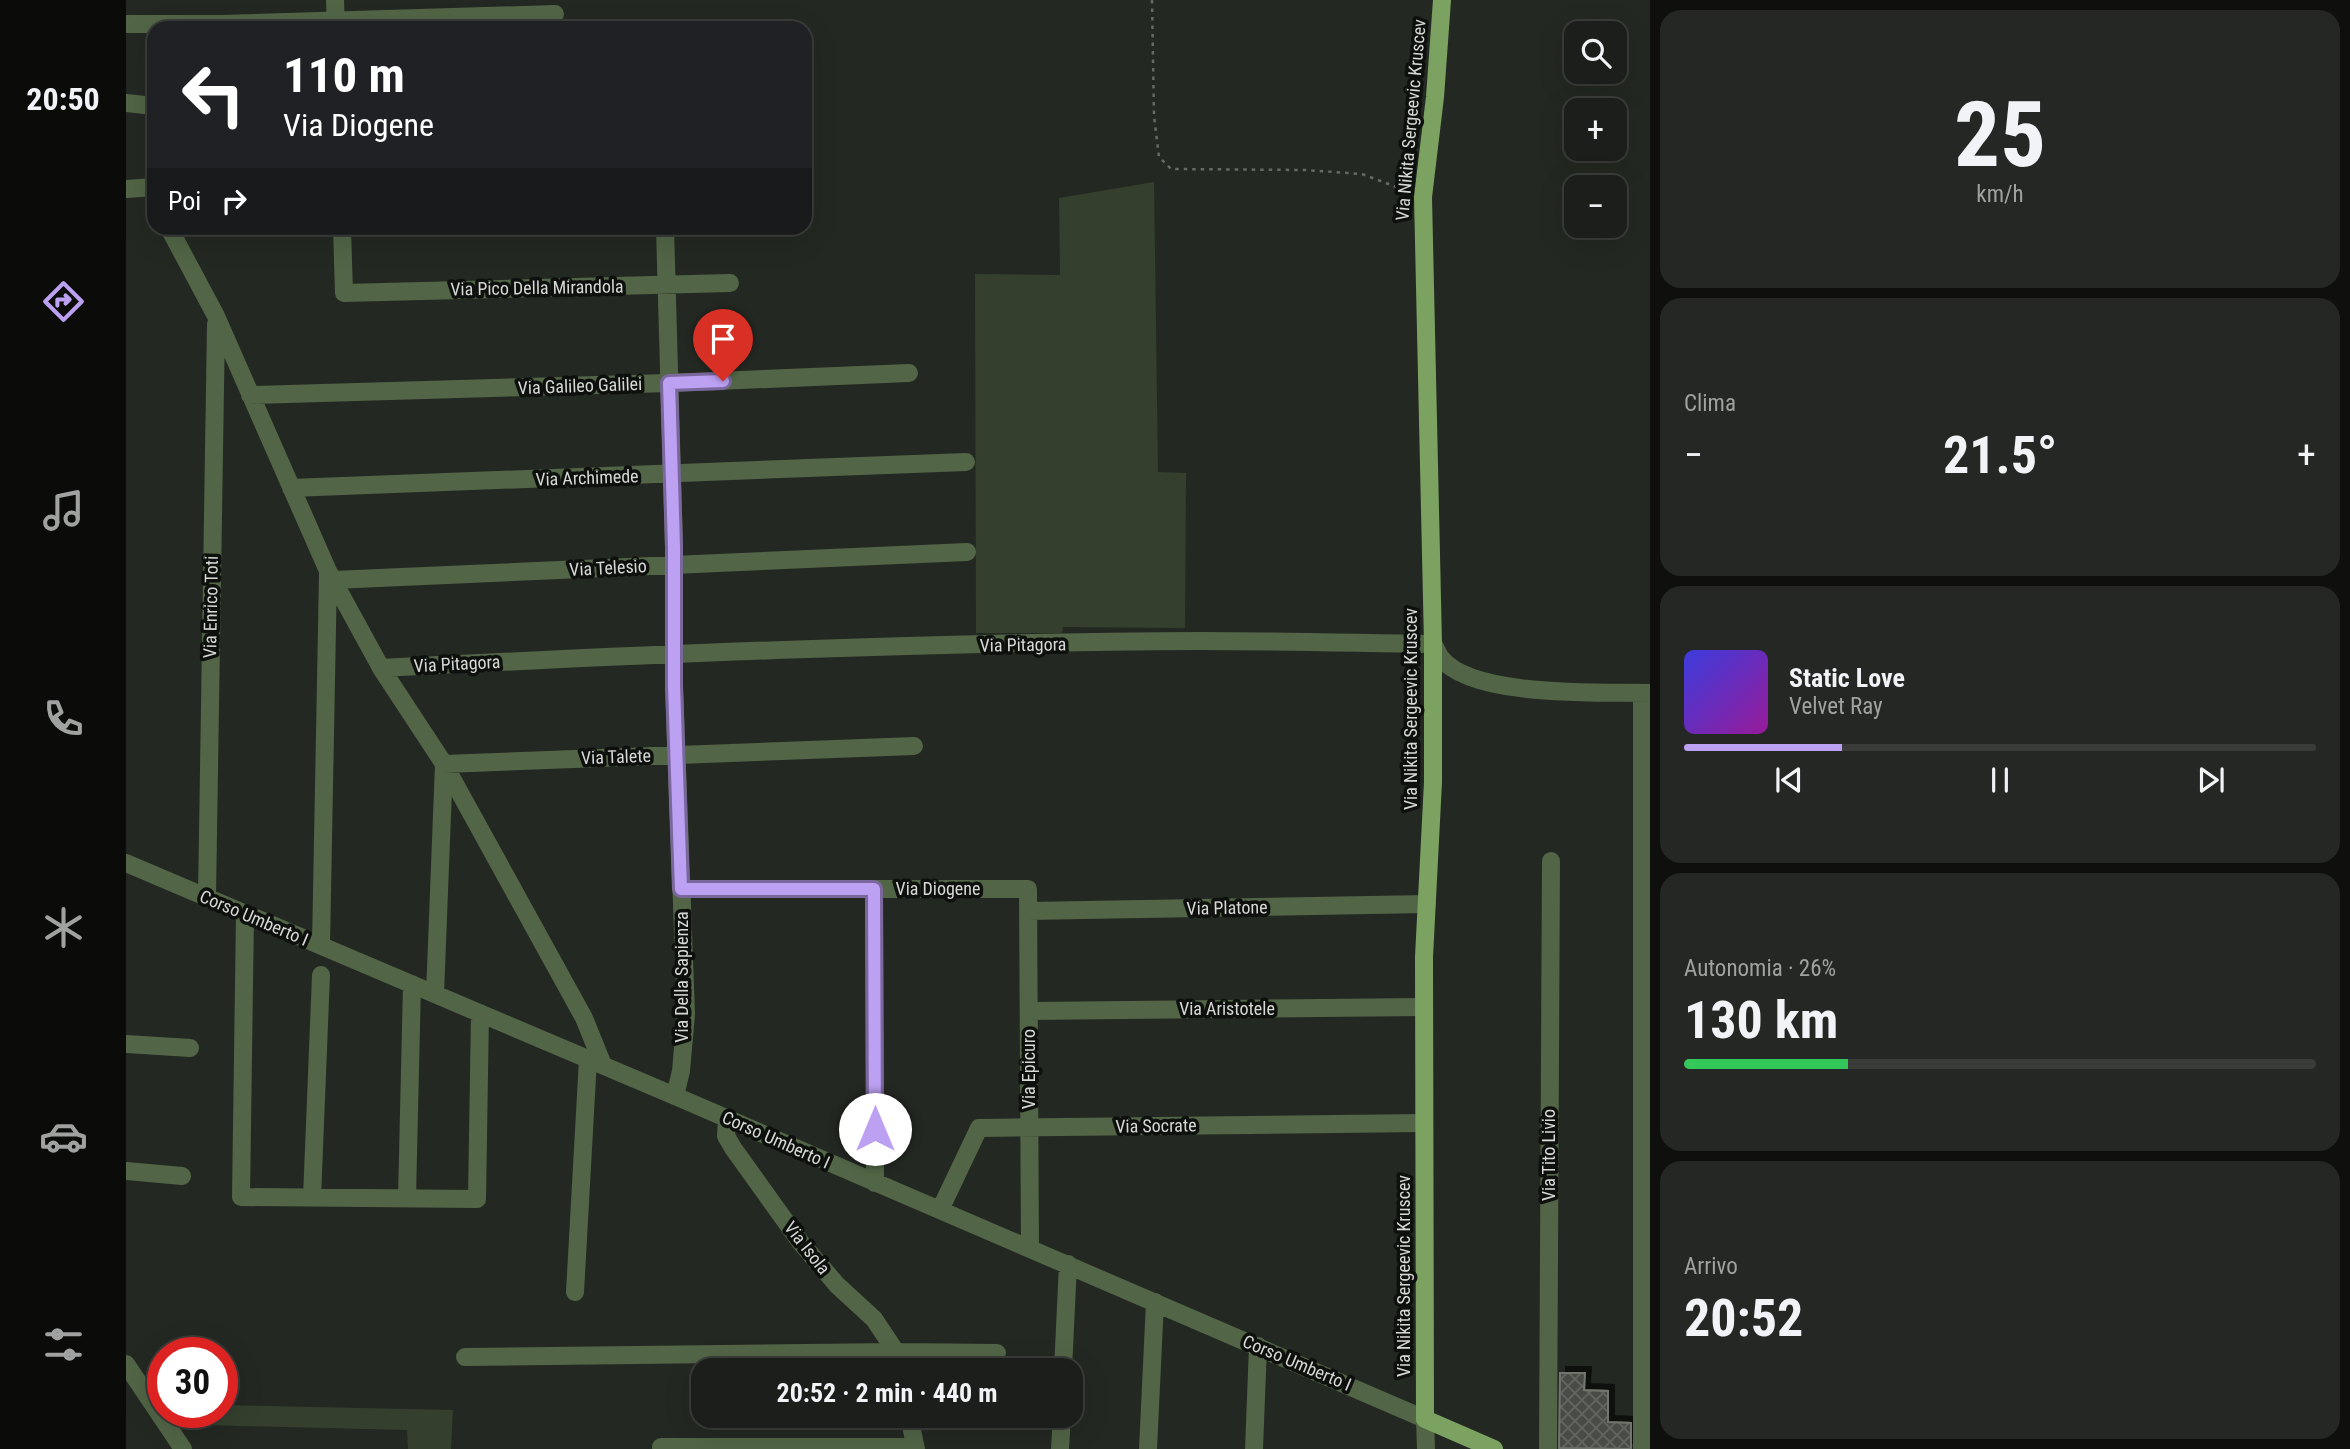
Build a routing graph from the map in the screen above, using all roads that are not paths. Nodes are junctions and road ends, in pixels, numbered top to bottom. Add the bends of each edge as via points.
1 (335, 0) edge
2 (1442, 0) edge
3 (555, 14) dead end
4 (336, 21) edge
5 (402, 21) edge
6 (126, 24) edge
7 (147, 24) edge
8 (126, 103) edge
9 (147, 105) edge
10 (126, 188) edge
11 (147, 190) edge
12 (173, 235) edge
13 (342, 235) edge
14 (665, 235) edge
15 (730, 283) dead end
16 (666, 285) junction
17 (216, 316) junction
18 (909, 373) dead end
19 (669, 383) junction
20 (250, 395) junction
21 (965, 462) dead end
22 (672, 475) junction
23 (291, 488) junction
24 (967, 552) dead end
25 (674, 565) junction
26 (330, 575) junction
27 (1433, 644) junction
28 (674, 653) junction
29 (381, 668) junction
30 (1646, 693) edge
31 (914, 746) dead end
32 (677, 754) junction
33 (444, 764) junction
34 (1551, 861) dead end
35 (126, 863) edge
36 (681, 889) junction
37 (874, 889) junction
38 (1028, 889) joint
39 (207, 897) junction
40 (1427, 904) junction
41 (1028, 911) junction
42 (245, 914) junction
43 (321, 946) junction
44 (321, 975) dead end
45 (411, 984) junction
46 (435, 994) junction
47 (1424, 1007) junction
48 (1029, 1011) junction
49 (480, 1013) junction
50 (126, 1044) edge
51 (190, 1048) dead end
52 (595, 1062) junction
53 (675, 1096) junction
54 (727, 1118) junction
55 (1424, 1123) junction
56 (1030, 1127) junction
57 (126, 1171) edge
58 (181, 1176) dead end
59 (875, 1183) junction
60 (313, 1198) junction
61 (407, 1198) junction
62 (940, 1210) junction
63 (1030, 1248) junction
64 (1068, 1264) junction
65 (575, 1292) dead end
66 (1155, 1302) junction
67 (1258, 1346) junction
68 (897, 1352) junction
69 (997, 1353) dead end
70 (465, 1357) dead end
71 (898, 1358) edge
72 (1064, 1358) edge
73 (127, 1367) edge
74 (1425, 1419) junction
75 (912, 1428) edge
76 (1061, 1428) edge
77 (661, 1447) edge
78 (916, 1448) edge
79 (183, 1449) edge
80 (1060, 1449) edge
81 (1148, 1449) edge
82 (1254, 1449) edge
83 (1426, 1449) edge
84 (1493, 1449) edge
85 (1548, 1449) edge
86 (1642, 1449) edge

1 - 4 street
2 - 27 main road, Via Nikita Sergeevic Kruscev via 1423,197
3 - 5 street
6 - 7 street
8 - 9 street
10 - 11 street
12 - 17 street
13 - 16 street, Via Pico Della Mirandola via 344,293
14 - 16 street, Via Della Sapienza
15 - 16 street, Via Pico Della Mirandola
16 - 19 street, Via Della Sapienza
17 - 20 street
17 - 39 street, Via Enrico Toti
18 - 19 street, Via Galileo Galilei
19 - 20 street, Via Galileo Galilei
19 - 22 street, Via Della Sapienza
20 - 23 street
21 - 22 street, Via Archimede
22 - 23 street, Via Archimede
22 - 25 street, Via Della Sapienza
23 - 26 street
24 - 25 street, Via Telesio
25 - 26 street, Via Telesio
25 - 28 street, Via Della Sapienza
26 - 29 street
26 - 43 street
27 - 28 street, Via Pitagora via 1200,641
27 - 30 street via 1442,660 1466,676 1511,688
27 - 40 main road, Via Nikita Sergeevic Kruscev
28 - 29 street, Via Pitagora
28 - 32 street, Via Della Sapienza
29 - 33 street
30 - 86 street
31 - 32 street, Via Talete
32 - 33 street, Via Talete
32 - 36 street, Via Della Sapienza
33 - 46 street
33 - 52 street via 584,1018
34 - 85 street, Via Tito Livio
35 - 39 street, Corso Umberto I
36 - 37 street, Via Diogene
36 - 53 street, Via Della Sapienza via 686,1014
37 - 38 street, Via Diogene
37 - 59 street
38 - 41 street, Via Epicuro
39 - 42 street, Corso Umberto I
40 - 41 street, Via Platone
40 - 47 main road, Via Nikita Sergeevic Kruscev
41 - 48 street, Via Epicuro
42 - 43 street, Corso Umberto I
42 - 60 street via 241,1198
43 - 45 street, Corso Umberto I
44 - 60 street
45 - 46 street, Corso Umberto I
45 - 61 street
46 - 49 street, Corso Umberto I
47 - 48 street, Via Aristotele
47 - 55 main road, Via Nikita Sergeevic Kruscev
48 - 56 street, Via Epicuro
49 - 52 street, Corso Umberto I
49 - 61 street via 477,1199
50 - 51 street
52 - 53 street, Corso Umberto I
52 - 65 street
53 - 54 street, Corso Umberto I
54 - 59 street, Corso Umberto I
54 - 68 street, Via Isola via 726,1136 733,1148 801,1242 874,1319
55 - 56 street, Via Socrate
55 - 74 main road, Via Nikita Sergeevic Kruscev
56 - 62 street, Via Socrate via 979,1128
56 - 63 street, Via Epicuro
57 - 58 street
59 - 62 street, Corso Umberto I
60 - 61 street
62 - 63 street, Corso Umberto I
63 - 64 street, Corso Umberto I
64 - 66 street, Corso Umberto I
64 - 72 street
66 - 67 street, Corso Umberto I
66 - 81 street
67 - 74 street, Corso Umberto I
67 - 82 street
68 - 69 street
68 - 70 street
68 - 71 street, Via Isola
73 - 79 street
74 - 83 street
74 - 84 main road
75 - 78 street
76 - 80 street
77 - 78 street

